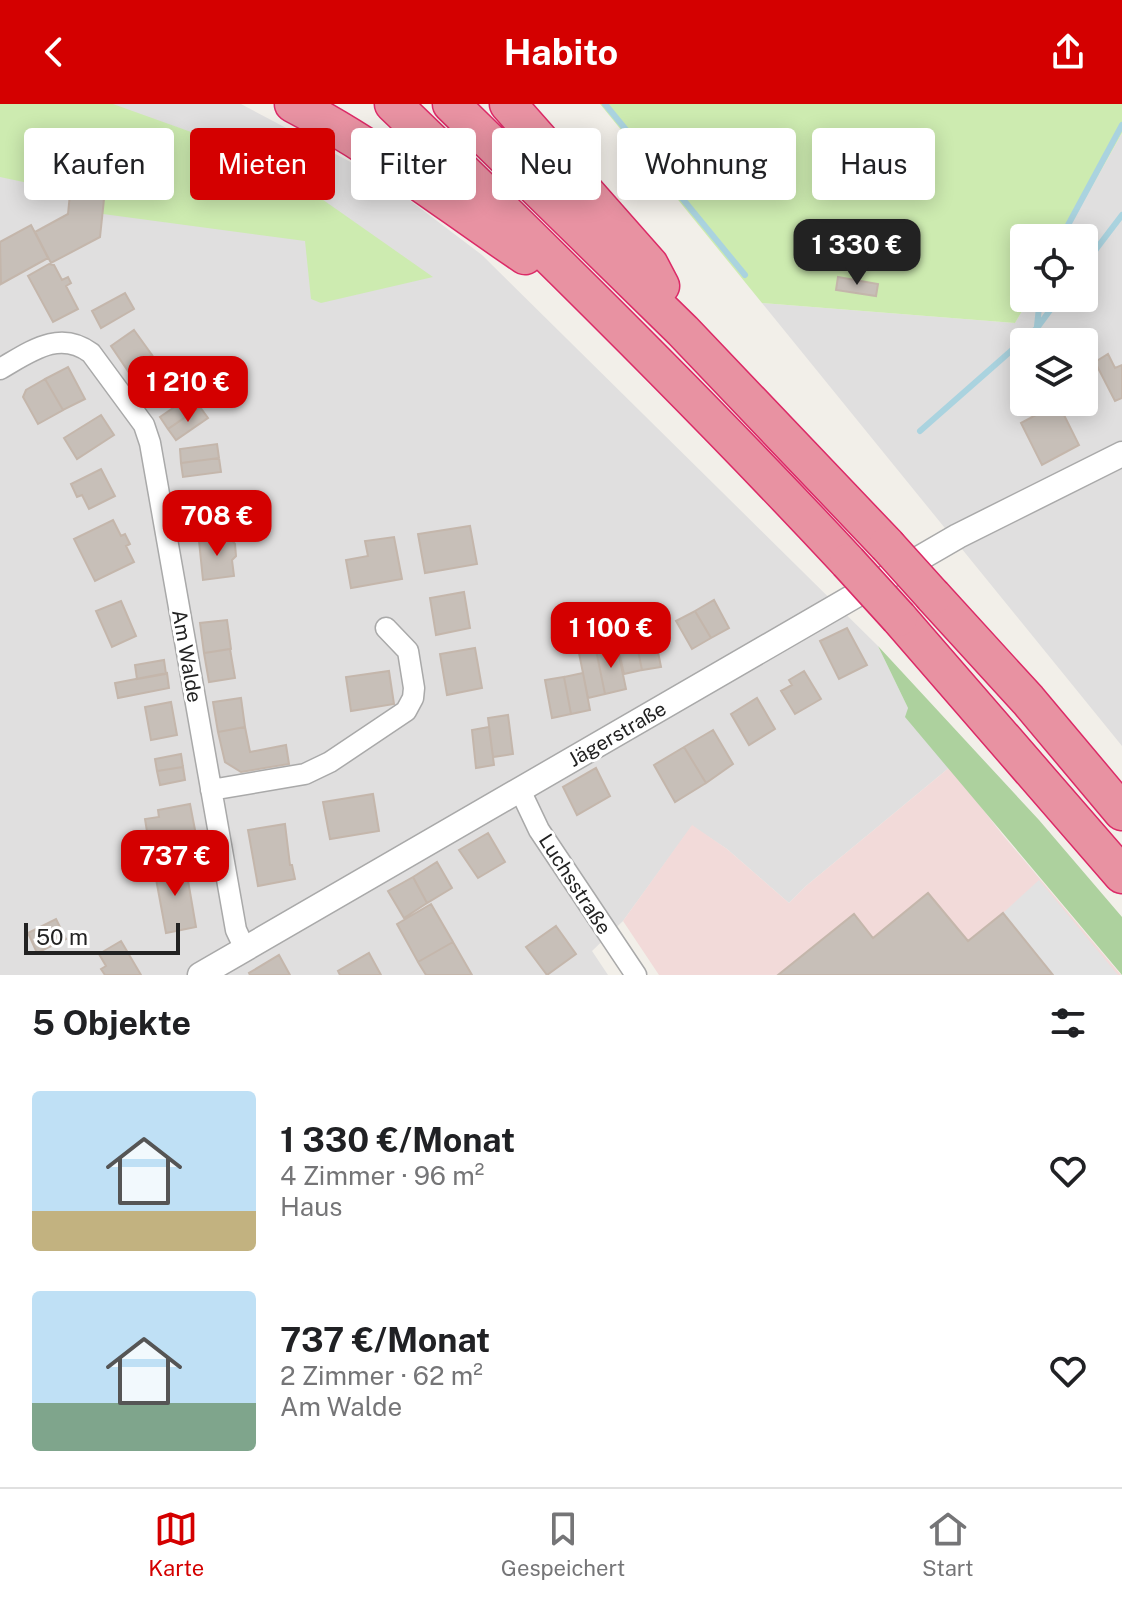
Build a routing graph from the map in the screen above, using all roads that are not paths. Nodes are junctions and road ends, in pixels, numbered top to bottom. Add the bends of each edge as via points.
1 (293, 104) edge
2 (393, 104) edge
3 (451, 104) edge
4 (514, 108) edge
5 (602, 308) junction
6 (683, 331) junction
7 (0, 369) edge
8 (1122, 454) edge
9 (386, 628) dead end
10 (211, 790) junction
11 (520, 790) junction
12 (1122, 812) edge
13 (1122, 875) edge
14 (245, 949) junction
15 (200, 975) edge
16 (636, 975) edge

1 - 5 highway via 406,170
2 - 5 highway
3 - 6 highway
4 - 6 highway via 650,265
5 - 13 highway, bridge via 848,562
6 - 12 highway, bridge via 887,545
7 - 10 street, Am Walde via 46,344 84,348 144,425
8 - 11 street, Jägerstraße via 958,536
9 - 10 street via 408,651 414,688 406,711 305,774
10 - 14 street, Am Walde via 236,930
11 - 14 street, Jägerstraße
11 - 16 street, Luchsstraße via 539,830
14 - 15 street, Jägerstraße

